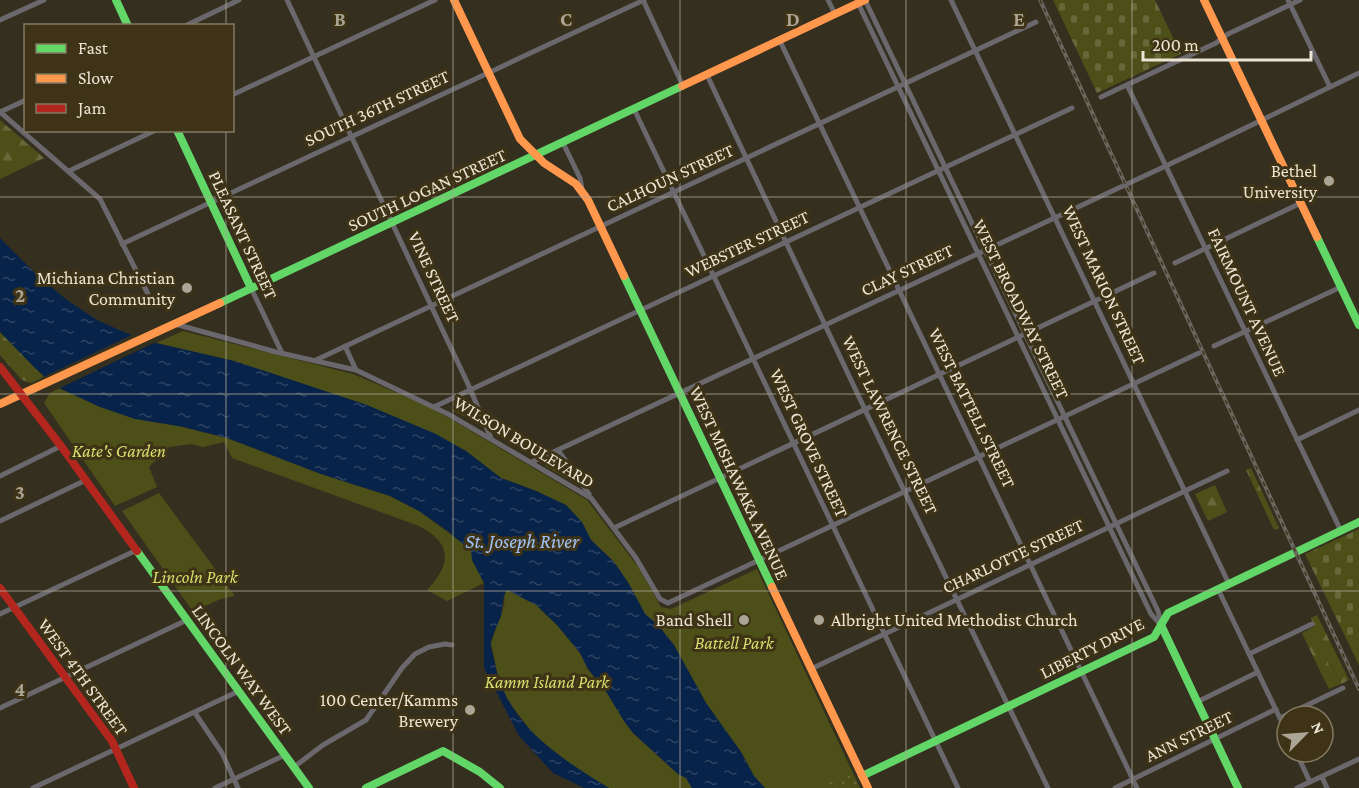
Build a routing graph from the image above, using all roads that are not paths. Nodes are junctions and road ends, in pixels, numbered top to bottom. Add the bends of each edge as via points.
1 (44, 0) edge
2 (116, 0) edge
3 (239, 0) edge
4 (287, 0) edge
5 (435, 0) edge
6 (454, 0) edge
7 (643, 0) edge
8 (828, 0) edge
9 (951, 0) edge
10 (1204, 0) edge
11 (1300, 0) edge
12 (863, 1) edge
13 (1289, 2) edge
14 (835, 15) junction
15 (0, 20) edge
16 (1036, 22) dead end
17 (127, 24) edge
18 (188, 24) edge
19 (1222, 39) junction
20 (780, 41) junction
21 (975, 51) junction
22 (313, 57) junction
23 (488, 73) junction
24 (1359, 73) edge
25 (707, 75) junction
26 (905, 84) junction
27 (1127, 85) junction
28 (683, 86) junction
29 (898, 87) junction
30 (1330, 87) junction
31 (234, 94) edge
32 (1101, 97) dead end
33 (24, 101) edge
34 (1072, 108) dead end
35 (634, 109) junction
36 (0, 112) edge
37 (1261, 120) junction
38 (820, 124) junction
39 (152, 132) edge
40 (178, 132) edge
41 (1015, 134) junction
42 (350, 137) junction
43 (563, 143) junction
44 (535, 156) junction
45 (746, 159) junction
46 (1166, 165) junction
47 (945, 167) junction
48 (938, 170) junction
49 (69, 171) junction
50 (582, 191) junction
51 (674, 193) junction
52 (211, 202) junction
53 (1301, 203) junction
54 (859, 208) junction
55 (1055, 217) junction
56 (391, 223) junction
57 (602, 227) junction
58 (786, 242) junction
59 (122, 244) junction
60 (1205, 249) junction
61 (985, 250) junction
62 (978, 254) junction
63 (1175, 263) dead end
64 (1154, 273) dead end
65 (713, 276) junction
66 (1341, 287) junction
67 (251, 288) junction
68 (899, 291) junction
69 (1094, 301) junction
70 (153, 304) dead end
71 (431, 307) junction
72 (640, 310) junction
73 (175, 324) junction
74 (826, 325) junction
75 (1359, 325) edge
76 (1244, 332) junction
77 (1025, 333) junction
78 (1018, 337) junction
79 (345, 346) junction
80 (1214, 346) dead end
81 (282, 353) junction
82 (1198, 353) dead end
83 (316, 360) junction
84 (753, 360) junction
85 (0, 367) edge
86 (356, 370) junction
87 (939, 374) junction
88 (1134, 384) junction
89 (470, 390) junction
90 (680, 394) junction
91 (23, 395) junction
92 (0, 404) edge
93 (436, 406) junction
94 (865, 409) junction
95 (1359, 410) edge
96 (1065, 416) junction
97 (1057, 420) junction
98 (491, 438) junction
99 (1297, 440) junction
100 (793, 443) junction
101 (62, 447) junction
102 (558, 450) junction
103 (979, 457) junction
104 (532, 462) junction
105 (1227, 471) dead end
106 (0, 476) edge
107 (720, 477) junction
108 (86, 480) junction
109 (1185, 491) junction
110 (905, 492) junction
111 (591, 498) junction
112 (0, 521) edge
113 (1359, 522) edge
114 (1116, 524) junction
115 (832, 527) junction
116 (1109, 527) junction
117 (614, 528) junction
118 (1341, 531) junction
119 (137, 550) junction
120 (760, 561) junction
121 (1030, 564) junction
122 (1229, 584) junction
123 (0, 588) edge
124 (1218, 589) junction
125 (957, 599) junction
126 (14, 608) junction
127 (0, 614) edge
128 (188, 620) junction
129 (1312, 624) dead end
130 (1161, 625) junction
131 (884, 634) junction
132 (452, 645) dead end
133 (1249, 654) junction
134 (811, 669) junction
135 (1082, 672) junction
136 (1258, 672) junction
137 (65, 678) junction
138 (1343, 688) dead end
139 (239, 691) junction
140 (1197, 702) junction
141 (1309, 704) edge
142 (1009, 706) junction
143 (0, 708) edge
144 (1275, 708) edge
145 (1275, 710) edge
146 (195, 712) junction
147 (1215, 740) junction
148 (936, 741) junction
149 (116, 749) junction
150 (285, 755) junction
151 (1359, 759) edge
152 (1302, 764) edge
153 (294, 767) junction
154 (862, 776) junction
155 (1322, 777) junction
156 (234, 779) junction
157 (1133, 780) junction
158 (1310, 782) junction
159 (33, 788) edge
160 (134, 788) edge
161 (215, 788) edge
162 (238, 788) edge
163 (309, 788) edge
164 (366, 788) edge
165 (500, 788) edge
166 (868, 788) edge
167 (958, 788) edge
168 (1048, 788) edge
169 (1115, 788) edge
170 (1137, 788) edge
171 (1238, 788) edge
172 (1297, 788) edge
173 (1327, 788) edge

1 - 15 street
2 - 17 street
3 - 18 street
4 - 22 street, VINE STREET
5 - 22 street
6 - 23 street, WEST MISHAWAKA AVENUE
7 - 23 street, SOUTH 36TH STREET
7 - 28 street
8 - 14 street
9 - 21 street, WEST MARION STREET
10 - 19 street
11 - 13 street
12 - 14 street, SOUTH LOGAN STREET
12 - 26 street, WEST BROADWAY STREET
12 - 29 street, WEST BROADWAY STREET
13 - 19 street
13 - 30 street
14 - 20 street, SOUTH LOGAN STREET
16 - 21 street, CALHOUN STREET
19 - 27 street
19 - 37 street
20 - 25 street, SOUTH LOGAN STREET
20 - 38 street, WEST BATTELL STREET
21 - 26 street, CALHOUN STREET
21 - 41 street, WEST MARION STREET
22 - 31 street
22 - 42 street, VINE STREET
23 - 42 street, SOUTH 36TH STREET
23 - 44 street, WEST MISHAWAKA AVENUE via 516,132
24 - 30 street, CLAY STREET
25 - 28 street, SOUTH LOGAN STREET
25 - 45 street, WEST LAWRENCE STREET
26 - 29 street, CALHOUN STREET
26 - 47 street, WEST BROADWAY STREET
27 - 32 street
27 - 46 street, FAIRMOUNT AVENUE
28 - 35 street, SOUTH LOGAN STREET
29 - 38 street, CALHOUN STREET
29 - 48 street, WEST BROADWAY STREET
30 - 37 street, CLAY STREET
33 - 36 street
34 - 41 street, WEBSTER STREET
35 - 43 street, SOUTH LOGAN STREET
35 - 51 street, WEST GROVE STREET
36 - 49 street
37 - 46 street, CLAY STREET
37 - 53 street
38 - 45 street, CALHOUN STREET
38 - 54 street, WEST BATTELL STREET
39 - 49 street
40 - 52 street, PLEASANT STREET
41 - 47 street, WEBSTER STREET
41 - 55 street, WEST MARION STREET
42 - 52 street, SOUTH 36TH STREET
42 - 56 street, VINE STREET
43 - 44 street, SOUTH LOGAN STREET
43 - 50 street, WEST MISHAWAKA AVENUE
44 - 50 street, WEST MISHAWAKA AVENUE
44 - 56 street, SOUTH LOGAN STREET
45 - 51 street, CALHOUN STREET
45 - 58 street, WEST LAWRENCE STREET
46 - 55 street, CLAY STREET
46 - 60 street, FAIRMOUNT AVENUE
47 - 48 street, WEBSTER STREET
47 - 61 street, WEST BROADWAY STREET
48 - 54 street, WEBSTER STREET
48 - 62 street, WEST BROADWAY STREET
49 - 59 street via 100,199
50 - 57 street, WEST MISHAWAKA AVENUE
51 - 57 street, CALHOUN STREET
51 - 65 street, WEST GROVE STREET
52 - 59 street, SOUTH 36TH STREET
52 - 67 street, PLEASANT STREET
53 - 60 street
53 - 66 street
54 - 58 street, WEBSTER STREET
54 - 68 street, WEST BATTELL STREET
55 - 61 street, CLAY STREET
55 - 69 street, WEST MARION STREET
56 - 67 street, SOUTH LOGAN STREET
56 - 71 street, VINE STREET
57 - 71 street, CALHOUN STREET
57 - 72 street, WEST MISHAWAKA AVENUE
58 - 65 street, WEBSTER STREET
58 - 74 street, WEST LAWRENCE STREET
59 - 70 street
60 - 63 street
60 - 76 street, FAIRMOUNT AVENUE
61 - 62 street, CLAY STREET
61 - 77 street, WEST BROADWAY STREET
62 - 68 street, CLAY STREET
62 - 78 street, WEST BROADWAY STREET
64 - 69 street
65 - 72 street, WEBSTER STREET
65 - 84 street, WEST GROVE STREET
66 - 75 street
66 - 76 street
67 - 73 street, SOUTH LOGAN STREET
67 - 81 street, PLEASANT STREET
68 - 74 street, CLAY STREET
68 - 87 street, WEST BATTELL STREET
69 - 77 street
69 - 88 street, WEST MARION STREET
71 - 79 street, CALHOUN STREET
71 - 89 street, VINE STREET
72 - 89 street, WEBSTER STREET
72 - 90 street, WEST MISHAWAKA AVENUE
73 - 81 street, WILSON BOULEVARD
73 - 91 street, SOUTH LOGAN STREET
74 - 84 street, CLAY STREET
74 - 94 street, WEST LAWRENCE STREET
76 - 80 street
76 - 99 street, FAIRMOUNT AVENUE
77 - 78 street
77 - 96 street, WEST BROADWAY STREET
78 - 87 street
78 - 97 street, WEST BROADWAY STREET
79 - 83 street, CALHOUN STREET
79 - 86 street
81 - 83 street, WILSON BOULEVARD
82 - 88 street
83 - 86 street, WILSON BOULEVARD
84 - 90 street, CLAY STREET
84 - 100 street, WEST GROVE STREET
85 - 91 street, LINCOLN WAY WEST
86 - 93 street, WILSON BOULEVARD
87 - 94 street
87 - 103 street, WEST BATTELL STREET
88 - 96 street
88 - 109 street, WEST MARION STREET
89 - 93 street, WEBSTER STREET
89 - 98 street, VINE STREET
90 - 102 street, CLAY STREET
90 - 107 street, WEST MISHAWAKA AVENUE
91 - 92 street, SOUTH LOGAN STREET
91 - 101 street, LINCOLN WAY WEST
93 - 98 street, WILSON BOULEVARD
94 - 100 street
94 - 110 street, WEST LAWRENCE STREET
95 - 99 street
96 - 97 street
96 - 114 street, WEST BROADWAY STREET
97 - 103 street
97 - 116 street, WEST BROADWAY STREET
98 - 104 street, WILSON BOULEVARD
99 - 118 street, FAIRMOUNT AVENUE
100 - 107 street
100 - 115 street, WEST GROVE STREET
101 - 106 street
101 - 108 street, LINCOLN WAY WEST
102 - 104 street, CLAY STREET
102 - 111 street
103 - 110 street
103 - 121 street, WEST BATTELL STREET
104 - 111 street, WILSON BOULEVARD
105 - 109 street, CHARLOTTE STREET
107 - 117 street
107 - 120 street, WEST MISHAWAKA AVENUE
108 - 112 street
108 - 119 street, LINCOLN WAY WEST
109 - 114 street, CHARLOTTE STREET
109 - 122 street, WEST MARION STREET
110 - 115 street
110 - 125 street, WEST LAWRENCE STREET
111 - 117 street, WILSON BOULEVARD
113 - 118 street, LIBERTY DRIVE
114 - 116 street, CHARLOTTE STREET
114 - 130 street, WEST BROADWAY STREET
115 - 120 street
115 - 131 street, WEST GROVE STREET
116 - 121 street, CHARLOTTE STREET
116 - 130 street, WEST BROADWAY STREET
117 - 120 street, WILSON BOULEVARD via 660,599 669,603
118 - 122 street, LIBERTY DRIVE
119 - 126 street
119 - 128 street, LINCOLN WAY WEST
120 - 134 street, WEST MISHAWAKA AVENUE
121 - 125 street, CHARLOTTE STREET
121 - 135 street, WEST BATTELL STREET
122 - 124 street, LIBERTY DRIVE
123 - 126 street, WEST 4TH STREET
124 - 130 street, LIBERTY DRIVE via 1168,613
124 - 133 street
125 - 131 street, CHARLOTTE STREET
125 - 142 street, WEST LAWRENCE STREET
126 - 127 street
126 - 137 street, WEST 4TH STREET
128 - 137 street
128 - 139 street, LINCOLN WAY WEST
129 - 133 street
130 - 135 street, LIBERTY DRIVE via 1154,637
130 - 140 street, WEST BROADWAY STREET
131 - 134 street, CHARLOTTE STREET
131 - 148 street, WEST GROVE STREET
132 - 153 street via 436,645 415,654 366,720
133 - 136 street
134 - 154 street, WEST MISHAWAKA AVENUE
135 - 142 street, LIBERTY DRIVE
135 - 157 street, WEST BATTELL STREET
136 - 140 street
136 - 144 street
137 - 143 street
137 - 149 street, WEST 4TH STREET
138 - 141 street
139 - 146 street
139 - 150 street, LINCOLN WAY WEST
140 - 147 street, WEST BROADWAY STREET
142 - 148 street, LIBERTY DRIVE
142 - 168 street, WEST LAWRENCE STREET
145 - 147 street, ANN STREET
146 - 149 street
146 - 156 street
147 - 157 street, ANN STREET
147 - 171 street, WEST BROADWAY STREET
148 - 154 street, LIBERTY DRIVE
148 - 167 street, WEST GROVE STREET
149 - 159 street
149 - 160 street, WEST 4TH STREET
150 - 153 street, LINCOLN WAY WEST
150 - 156 street
151 - 155 street
152 - 158 street
153 - 163 street, LINCOLN WAY WEST
154 - 166 street, WEST MISHAWAKA AVENUE
155 - 158 street
155 - 173 street
156 - 161 street
156 - 162 street
157 - 169 street, ANN STREET
157 - 170 street, WEST BATTELL STREET
158 - 172 street
164 - 165 street via 443,752

